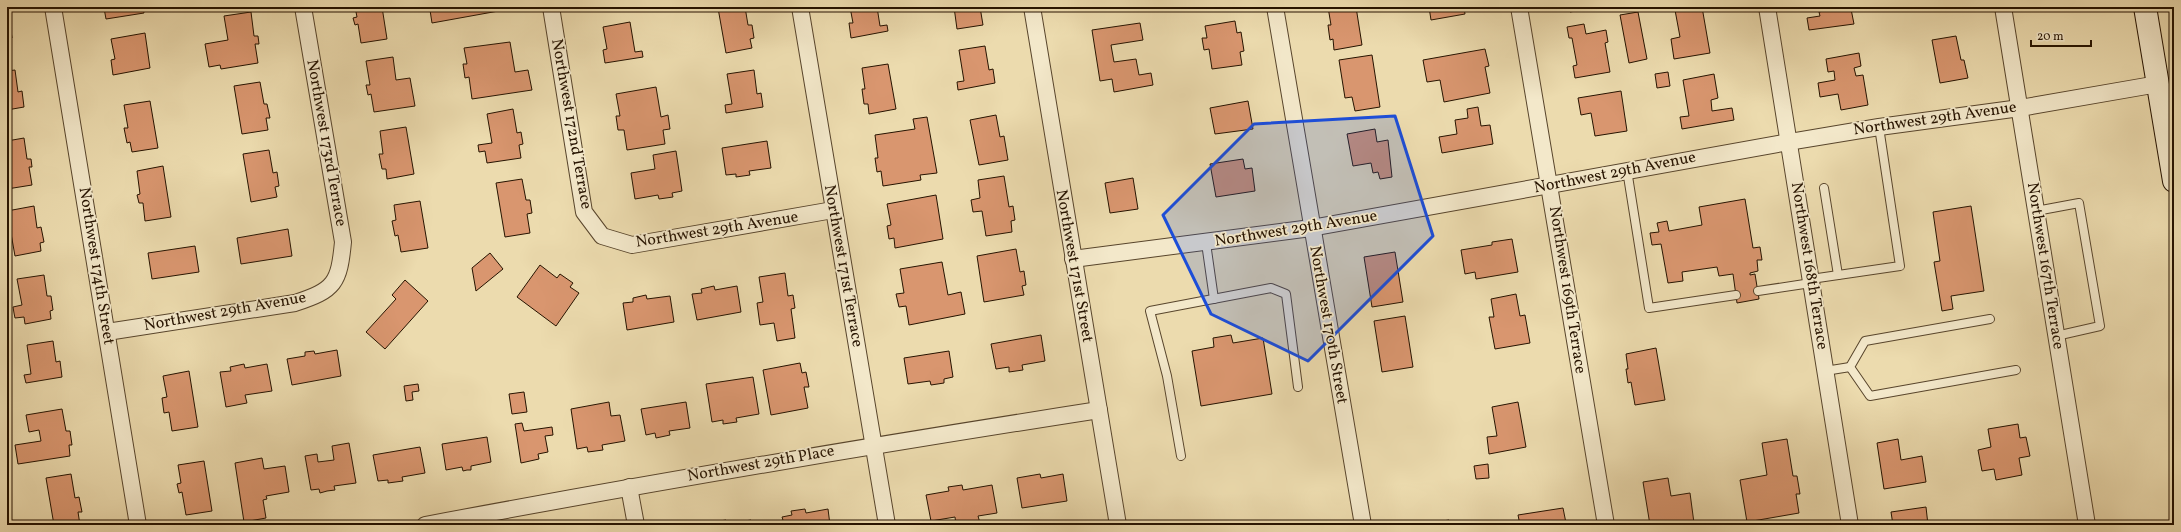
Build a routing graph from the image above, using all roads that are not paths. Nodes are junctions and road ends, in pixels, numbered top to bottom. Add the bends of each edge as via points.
1 (53, 7) edge
2 (303, 7) edge
3 (551, 7) edge
4 (800, 7) edge
5 (1032, 7) edge
6 (1275, 7) edge
7 (1520, 7) edge
8 (1767, 7) edge
9 (2003, 7) edge
10 (2145, 7) edge
11 (2158, 84) junction
12 (2020, 108) junction
13 (1879, 127) junction
14 (1789, 142) junction
15 (1627, 170) junction
16 (2174, 181) edge
17 (1550, 186) junction
18 (1824, 188) dead end
19 (833, 210) junction
20 (2036, 211) junction
21 (1311, 228) junction
22 (602, 236) joint
23 (1206, 243) junction
24 (1073, 258) junction
25 (1838, 275) junction
26 (337, 279) joint
27 (1811, 281) junction
28 (1758, 291) dead end
29 (1736, 295) dead end
30 (1214, 299) junction
31 (1990, 319) dead end
32 (107, 332) junction
33 (2056, 336) junction
34 (1850, 367) junction
35 (2016, 370) dead end
36 (1825, 372) junction
37 (1298, 387) dead end
38 (1099, 410) junction
39 (873, 445) junction
40 (1181, 456) dead end
41 (629, 487) junction
42 (138, 525) edge
43 (425, 525) edge
44 (636, 525) edge
45 (887, 525) edge
46 (1118, 525) edge
47 (1363, 525) edge
48 (1606, 525) edge
49 (1850, 525) edge
50 (2087, 525) edge

1 - 32 street, Northwest 174th Street
2 - 26 street, Northwest 173rd Terrace via 343,242
3 - 22 street, Northwest 172nd Terrace via 584,212
4 - 19 street, Northwest 171st Terrace
5 - 24 street, Northwest 171st Street
6 - 21 street, Northwest 170th Street
7 - 17 street, Northwest 169th Terrace
8 - 14 street, Northwest 168th Terrace
9 - 12 street, Northwest 167th Terrace
10 - 11 street
11 - 12 street, Northwest 29th Avenue
11 - 16 street
12 - 13 street, Northwest 29th Avenue
12 - 20 street, Northwest 167th Terrace
13 - 14 street, Northwest 29th Avenue
13 - 25 lane via 1900,266
14 - 15 street, Northwest 29th Avenue
14 - 27 street, Northwest 168th Terrace
15 - 17 street, Northwest 29th Avenue
15 - 29 lane via 1649,308
17 - 21 street, Northwest 29th Avenue
17 - 48 street, Northwest 169th Terrace
18 - 25 lane
19 - 22 street, Northwest 29th Avenue via 632,245
19 - 39 street, Northwest 171st Terrace
20 - 33 street, Northwest 167th Terrace
20 - 33 lane via 2079,202 2100,326
21 - 23 street, Northwest 29th Avenue
21 - 47 street, Northwest 170th Street
23 - 24 street, Northwest 29th Avenue
23 - 30 lane
24 - 38 street, Northwest 171st Street
25 - 27 lane
26 - 32 street, Northwest 29th Avenue via 319,295 295,303
27 - 28 lane
27 - 36 street, Northwest 168th Terrace
30 - 37 lane via 1271,288 1286,294
30 - 40 lane via 1150,311 1167,376
31 - 34 lane via 1865,341
32 - 42 street, Northwest 174th Street
33 - 50 street, Northwest 167th Terrace
34 - 35 lane via 1870,396
34 - 36 lane
36 - 49 street, Northwest 168th Terrace
38 - 39 street, Northwest 29th Place
38 - 46 street, Northwest 171st Street
39 - 41 street, Northwest 29th Place
39 - 45 street, Northwest 171st Terrace
41 - 43 street, Northwest 29th Place
41 - 44 street

